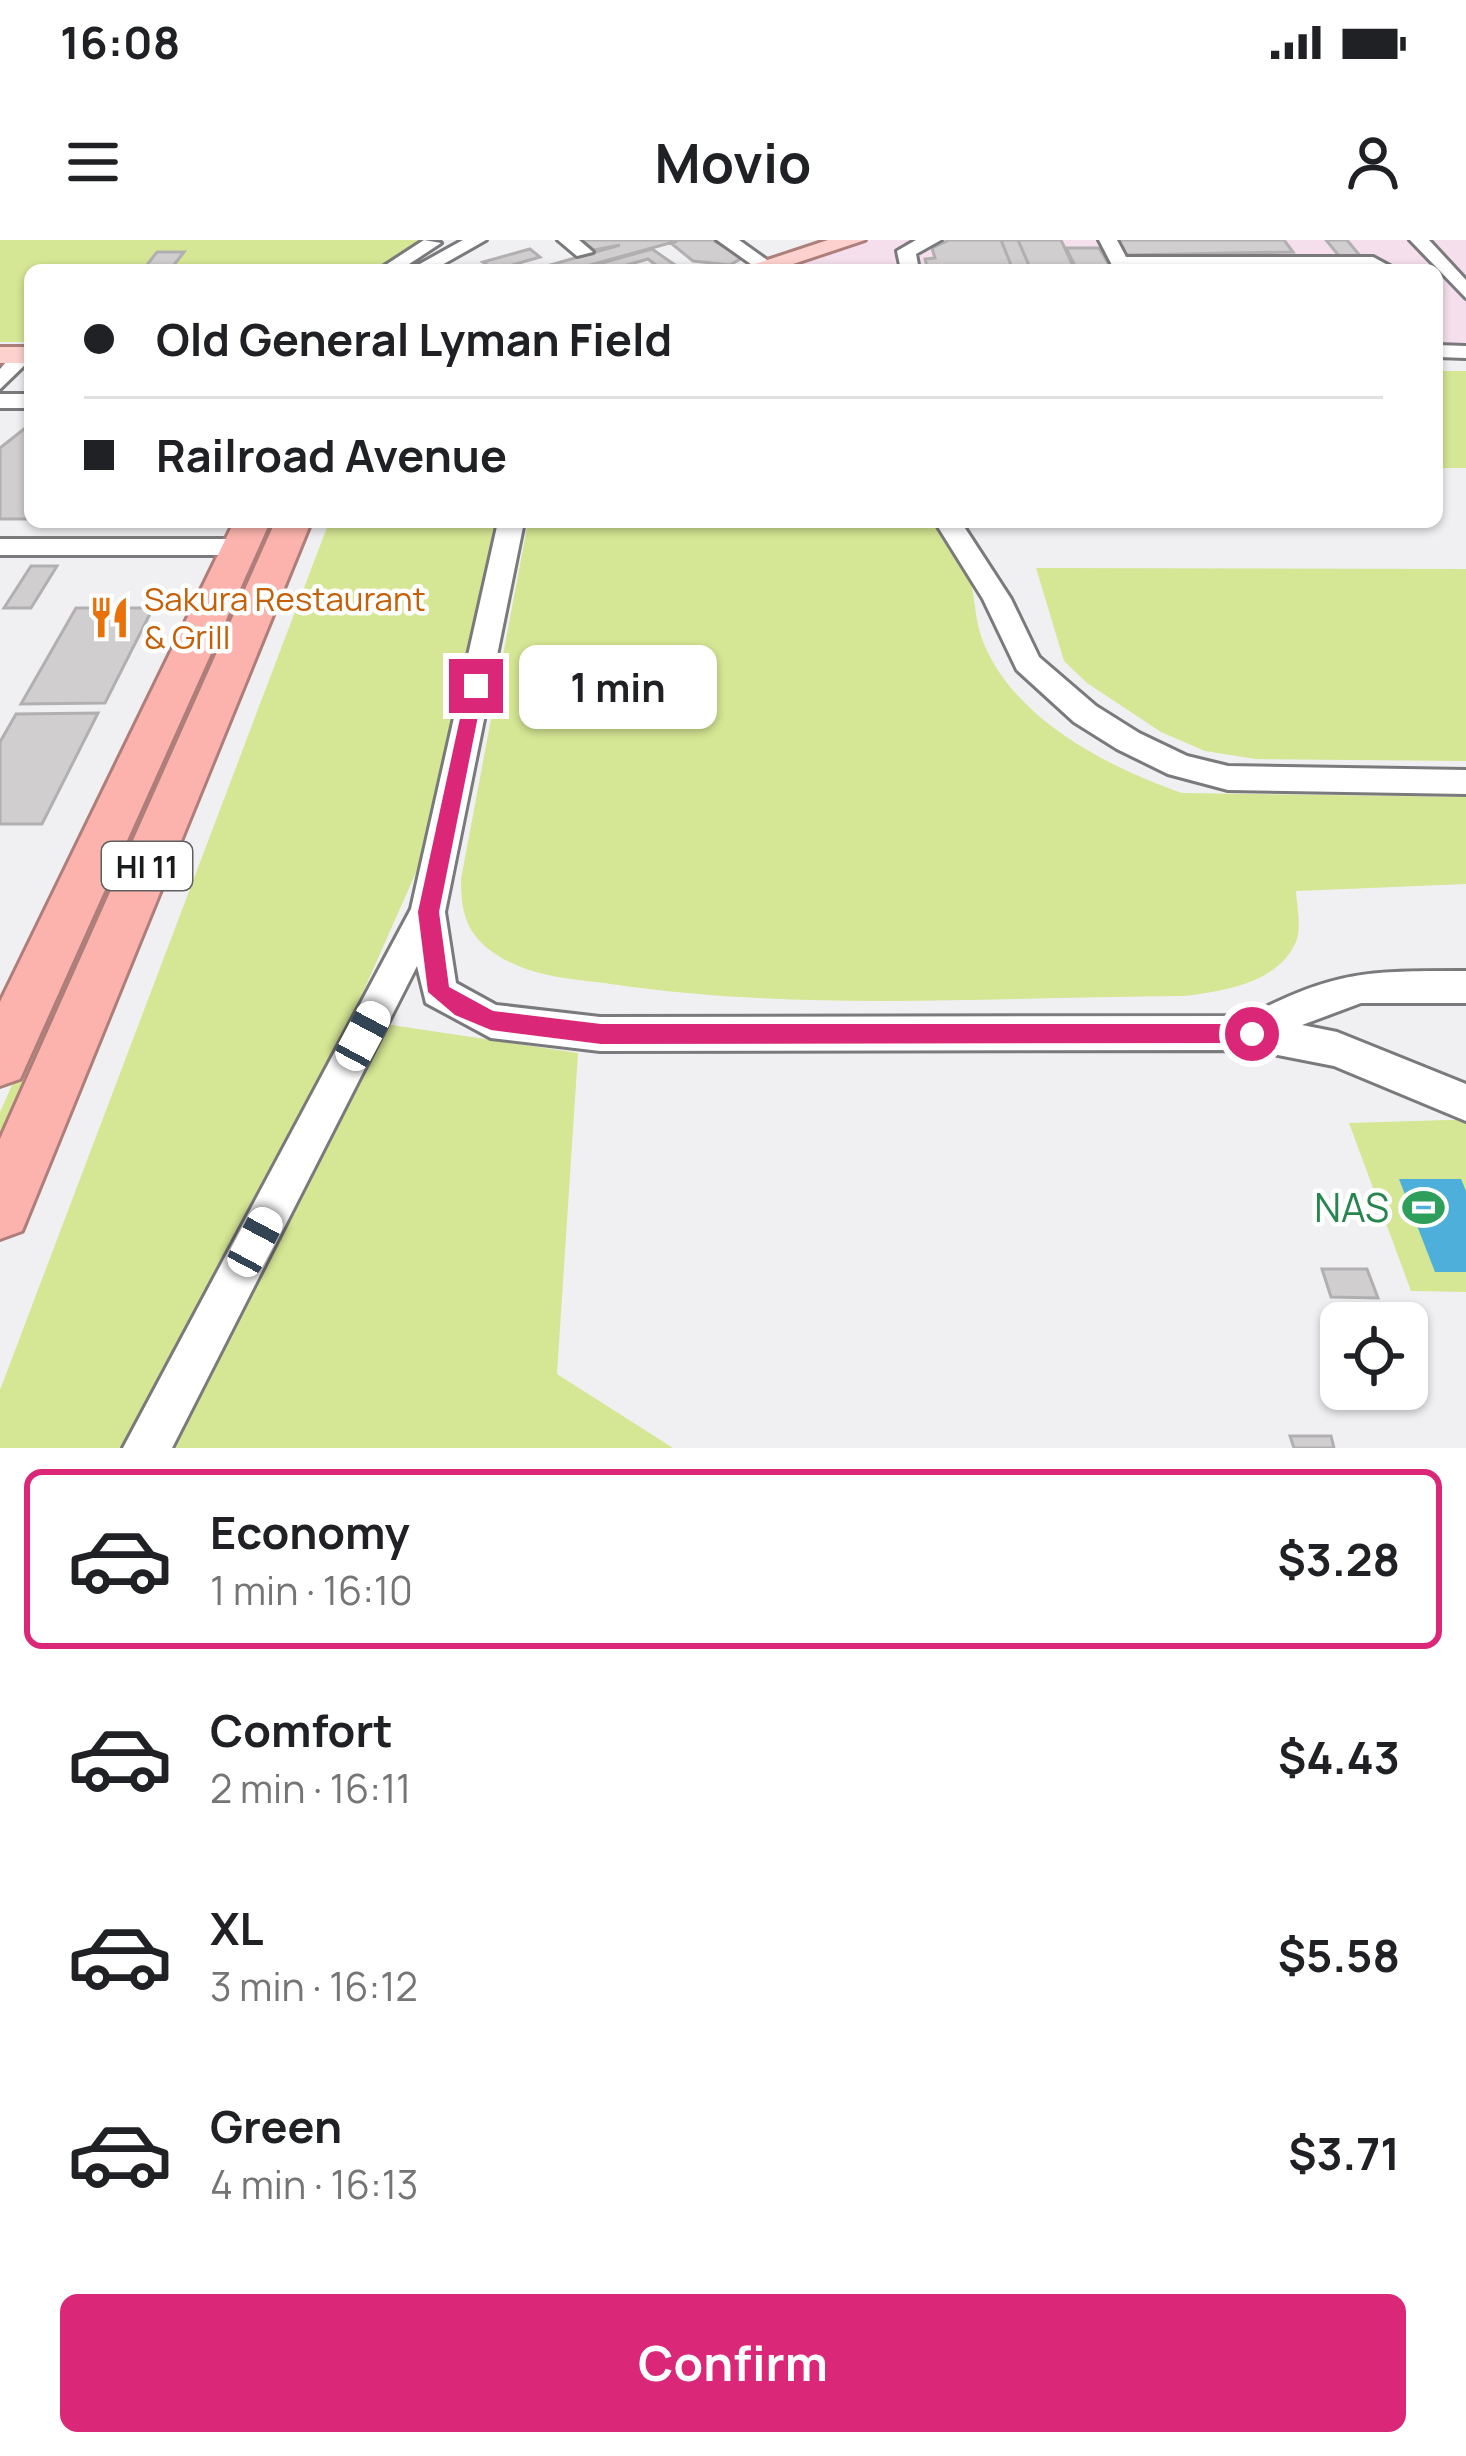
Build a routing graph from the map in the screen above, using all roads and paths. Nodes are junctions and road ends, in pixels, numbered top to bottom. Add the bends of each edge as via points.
1 (440, 240) edge
2 (477, 240) edge
3 (726, 240) edge
4 (853, 240) edge
5 (932, 240) edge
6 (1108, 240) edge
7 (1419, 240) edge
8 (398, 264) edge
9 (430, 264) edge
10 (769, 264) edge
11 (779, 264) edge
12 (909, 264) edge
13 (1138, 264) edge
14 (1328, 264) edge
15 (1375, 264) edge
16 (1437, 264) edge
17 (1443, 271) edge
18 (1466, 292) edge
19 (18, 355) edge
20 (0, 382) edge
21 (75, 528) edge
22 (290, 528) edge
23 (510, 528) edge
24 (952, 528) edge
25 (246, 535) edge
26 (0, 547) edge
27 (64, 547) junction
28 (1466, 782) edge
29 (428, 912) junction
30 (1466, 987) edge
31 (1252, 1034) junction
32 (0, 1061) edge
33 (1466, 1103) edge
34 (0, 1209) edge
35 (147, 1448) edge

1 - 8 street
2 - 9 street
3 - 10 street
4 - 11 main road
5 - 12 street via 906,251
6 - 13 street via 1120,263
7 - 16 street
14 - 15 street
17 - 18 street
19 - 20 street
21 - 27 street
22 - 34 highway, HI 11
23 - 29 street
24 - 28 street via 1027,663 1128,741 1228,778
25 - 27 street
25 - 32 highway, HI 11
26 - 27 street
29 - 31 street via 439,992 491,1021 601,1034
29 - 35 street
30 - 31 street via 1361,987 1313,1001
31 - 33 street via 1337,1049

